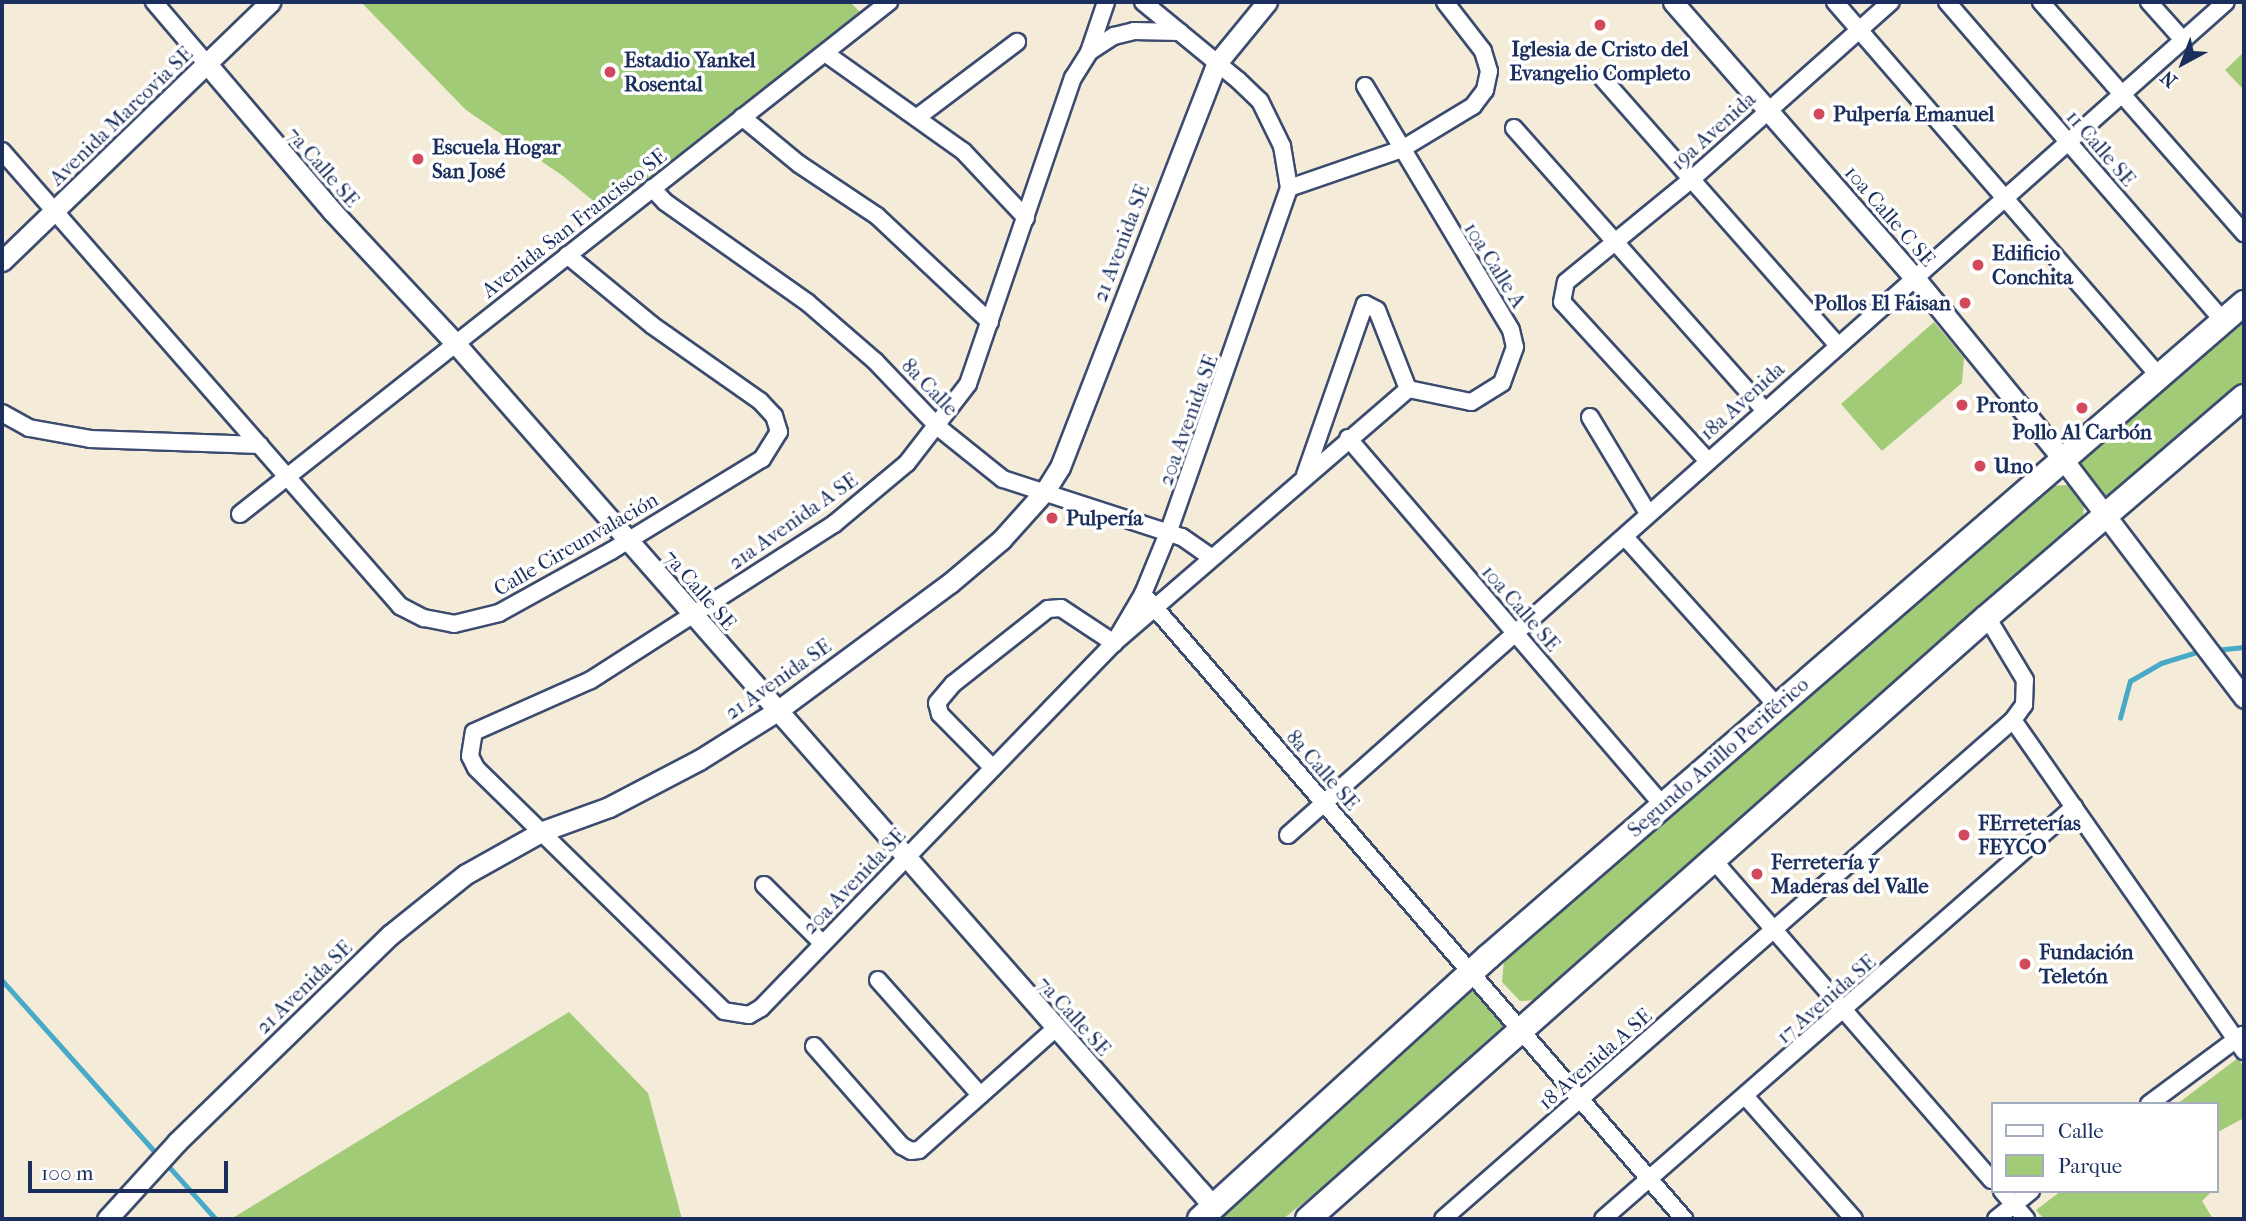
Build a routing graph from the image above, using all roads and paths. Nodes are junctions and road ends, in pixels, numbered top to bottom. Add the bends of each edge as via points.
1 (155, 2) edge
2 (270, 2) edge
3 (889, 2) edge
4 (1106, 2) edge
5 (1143, 2) edge
6 (1267, 2) edge
7 (1445, 2) edge
8 (1673, 2) edge
9 (1835, 2) edge
10 (1891, 2) edge
11 (1947, 2) edge
12 (2041, 2) edge
13 (2149, 2) edge
14 (2226, 2) edge
15 (1859, 30) junction
16 (1180, 32) junction
17 (2183, 40) junction
18 (1017, 42) dead end
19 (1089, 52) junction
20 (825, 53) junction
21 (1217, 63) junction
22 (207, 64) junction
23 (1603, 79) dead end
24 (1365, 86) dead end
25 (2123, 95) junction
26 (1768, 110) junction
27 (919, 116) junction
28 (742, 117) junction
29 (1514, 128) dead end
30 (2068, 141) junction
31 (1402, 149) junction
32 (2, 151) edge
33 (1692, 179) junction
34 (652, 188) junction
35 (1289, 188) junction
36 (2007, 199) junction
37 (54, 212) junction
38 (1026, 218) junction
39 (2244, 233) edge
40 (1614, 243) junction
41 (567, 255) junction
42 (2, 261) edge
43 (1915, 278) junction
44 (2244, 303) edge
45 (2223, 321) junction
46 (990, 322) junction
47 (455, 343) junction
48 (1837, 344) junction
49 (2159, 376) junction
50 (1408, 388) junction
51 (2244, 397) edge
52 (1764, 410) junction
53 (2, 413) edge
54 (1590, 417) dead end
55 (938, 427) junction
56 (1348, 438) junction
57 (260, 445) junction
58 (2062, 458) junction
59 (1707, 460) junction
60 (1305, 475) junction
61 (286, 477) junction
62 (1045, 491) junction
63 (1648, 513) junction
64 (240, 514) dead end
65 (2108, 514) junction
66 (1168, 533) junction
67 (1625, 537) junction
68 (627, 541) junction
69 (1209, 556) junction
70 (1148, 600) junction
71 (690, 616) junction
72 (1987, 617) junction
73 (1517, 635) junction
74 (1114, 643) junction
75 (2244, 698) edge
76 (1777, 706) junction
77 (777, 711) junction
78 (2013, 720) junction
79 (993, 768) junction
80 (1324, 804) junction
81 (1663, 805) junction
82 (2074, 807) junction
83 (543, 831) junction
84 (1288, 835) dead end
85 (905, 859) junction
86 (1716, 863) junction
87 (764, 885) dead end
88 (1774, 930) junction
89 (823, 944) junction
90 (1471, 973) junction
91 (878, 980) dead end
92 (1845, 1009) junction
93 (1055, 1029) junction
94 (1520, 1031) junction
95 (2241, 1041) edge
96 (814, 1046) dead end
97 (980, 1096) junction
98 (1746, 1097) junction
99 (1581, 1100) junction
100 (2152, 1102) edge
101 (1990, 1178) edge
102 (1649, 1180) junction
103 (2004, 1193) edge
104 (2028, 1193) edge
105 (2013, 1205) junction
106 (1207, 1213) edge
107 (107, 1219) edge
108 (1308, 1219) edge
109 (1443, 1219) edge
110 (1604, 1219) edge
111 (1684, 1219) edge
112 (1854, 1219) edge
113 (1997, 1219) edge
114 (2026, 1219) edge

1 - 22 street, 7a Calle SE
2 - 22 street, Avenida Marcovia SE
3 - 20 street, Avenida San Francisco SE
4 - 19 street, 21a Avenida A SE
5 - 16 street
6 - 21 street, 21 Avenida SE
7 - 31 street via 1483,51 1489,71 1485,90 1473,106
8 - 26 street, 10a Calle C SE
9 - 15 street
10 - 15 street, 19a Avenida
11 - 30 street, 11 Calle SE
12 - 25 street
13 - 17 street
14 - 17 street, 18a Avenida
15 - 26 street, 19a Avenida
15 - 36 street
16 - 19 street via 1134,31 1114,36
16 - 21 street
17 - 25 street, 18a Avenida
18 - 27 street
19 - 38 street, 21a Avenida A SE via 1073,78
20 - 27 street
20 - 28 street, Avenida San Francisco SE
21 - 35 street via 1261,101 1272,120
21 - 62 street, 21 Avenida SE via 1060,467
22 - 37 street, Avenida Marcovia SE
22 - 47 street, 7a Calle SE via 389,276
23 - 33 street
24 - 31 street, 10a Calle A
25 - 30 street, 18a Avenida
25 - 39 street
26 - 33 street, 19a Avenida
26 - 43 street, 10a Calle C SE
27 - 38 street via 963,151
28 - 34 street, Avenida San Francisco SE
28 - 46 street via 799,164 877,216
29 - 40 street
30 - 36 street, 18a Avenida
30 - 45 street, 11 Calle SE
31 - 35 street
31 - 50 street, 10a Calle A via 1511,330 1515,347 1502,383 1471,402
32 - 37 street, Calle Circunvalación
33 - 40 street, 19a Avenida
33 - 48 street
34 - 41 street, Avenida San Francisco SE
34 - 55 street, 8a Calle via 664,202 808,303 875,361
35 - 66 street, 20a Avenida SE
36 - 43 street, 18a Avenida
36 - 49 street
37 - 42 street, Avenida Marcovia SE
37 - 57 street, Calle Circunvalación
38 - 46 street, 21a Avenida A SE
40 - 52 street
40 - 59 street, 19a Avenida via 1566,282 1562,302
41 - 47 street, Avenida San Francisco SE
41 - 68 street, Calle Circunvalación via 652,325 760,401 774,416 779,432 762,459
43 - 48 street, 18a Avenida
43 - 58 street, 10a Calle C SE
44 - 45 main road, Segundo Anillo Periférico
45 - 49 main road, Segundo Anillo Periférico
46 - 55 street, 21a Avenida A SE via 968,384
47 - 61 street, Avenida San Francisco SE
47 - 68 street, 7a Calle SE
48 - 52 street, 18a Avenida
49 - 58 main road, Segundo Anillo Periférico
50 - 56 street
50 - 60 street via 1377,310 1368,302 1360,311
51 - 65 main road
52 - 59 street, 18a Avenida
53 - 57 street via 29,428 90,439
54 - 63 street
55 - 62 street, 8a Calle via 1003,479
55 - 71 street, 21a Avenida A SE via 907,463 834,524
56 - 60 street
56 - 73 street, 10a Calle SE
57 - 61 street, Calle Circunvalación
58 - 65 street, 10a Calle C SE
58 - 76 main road, Segundo Anillo Periférico
59 - 63 street, 18a Avenida
60 - 69 street
61 - 64 street, Avenida San Francisco SE
61 - 68 street, Calle Circunvalación via 400,606 424,618 454,624 499,613
62 - 66 street, 8a Calle
62 - 77 street, 21 Avenida SE via 1001,540 950,583
63 - 67 street, 18a Avenida
65 - 72 main road
65 - 75 street, 10a Calle C SE
66 - 69 street, 8a Calle
66 - 70 street, 20a Avenida SE
67 - 73 street, 18a Avenida
67 - 76 street
68 - 71 street, 7a Calle SE
69 - 70 street
70 - 74 street, 20a Avenida SE
70 - 80 street, 8a Calle SE
71 - 77 street, 7a Calle SE
71 - 83 street, 21a Avenida A SE via 591,680 474,732 470,756 476,768
72 - 78 street via 2025,680 2024,705
72 - 86 main road
73 - 80 street, 18a Avenida
73 - 81 street, 10a Calle SE
74 - 79 street, 20a Avenida SE
74 - 79 street via 1061,608 1048,609 942,694 937,703 940,714
76 - 81 main road, Segundo Anillo Periférico
77 - 83 street, 21 Avenida SE via 699,760 609,807
77 - 85 street, 7a Calle SE
78 - 82 street
78 - 88 street, 18 Avenida A SE
79 - 85 street, 20a Avenida SE
80 - 84 street, 18a Avenida
80 - 90 street, 8a Calle SE
81 - 90 main road, Segundo Anillo Periférico
82 - 92 street, 17 Avenida SE
82 - 95 street
83 - 89 street, 20a Avenida SE via 713,1001 738,1016 761,1008
83 - 107 street, 21 Avenida SE via 466,874 390,935 177,1142
85 - 89 street, 20a Avenida SE
85 - 93 street, 7a Calle SE
86 - 88 street
86 - 94 main road
87 - 89 street
88 - 92 street
88 - 99 street, 18 Avenida A SE
90 - 94 street, 8a Calle SE
90 - 106 main road, Segundo Anillo Periférico
91 - 97 street
92 - 98 street, 17 Avenida SE
92 - 101 street
93 - 97 street
93 - 106 street, 7a Calle SE
94 - 99 street
94 - 108 main road
95 - 100 street
96 - 97 street via 902,1146 911,1150 919,1150
98 - 102 street, 17 Avenida SE
98 - 112 street
99 - 102 street
99 - 109 street, 18 Avenida A SE
102 - 110 street, 17 Avenida SE
102 - 111 street
103 - 105 street
104 - 105 street
105 - 113 street
105 - 114 street

